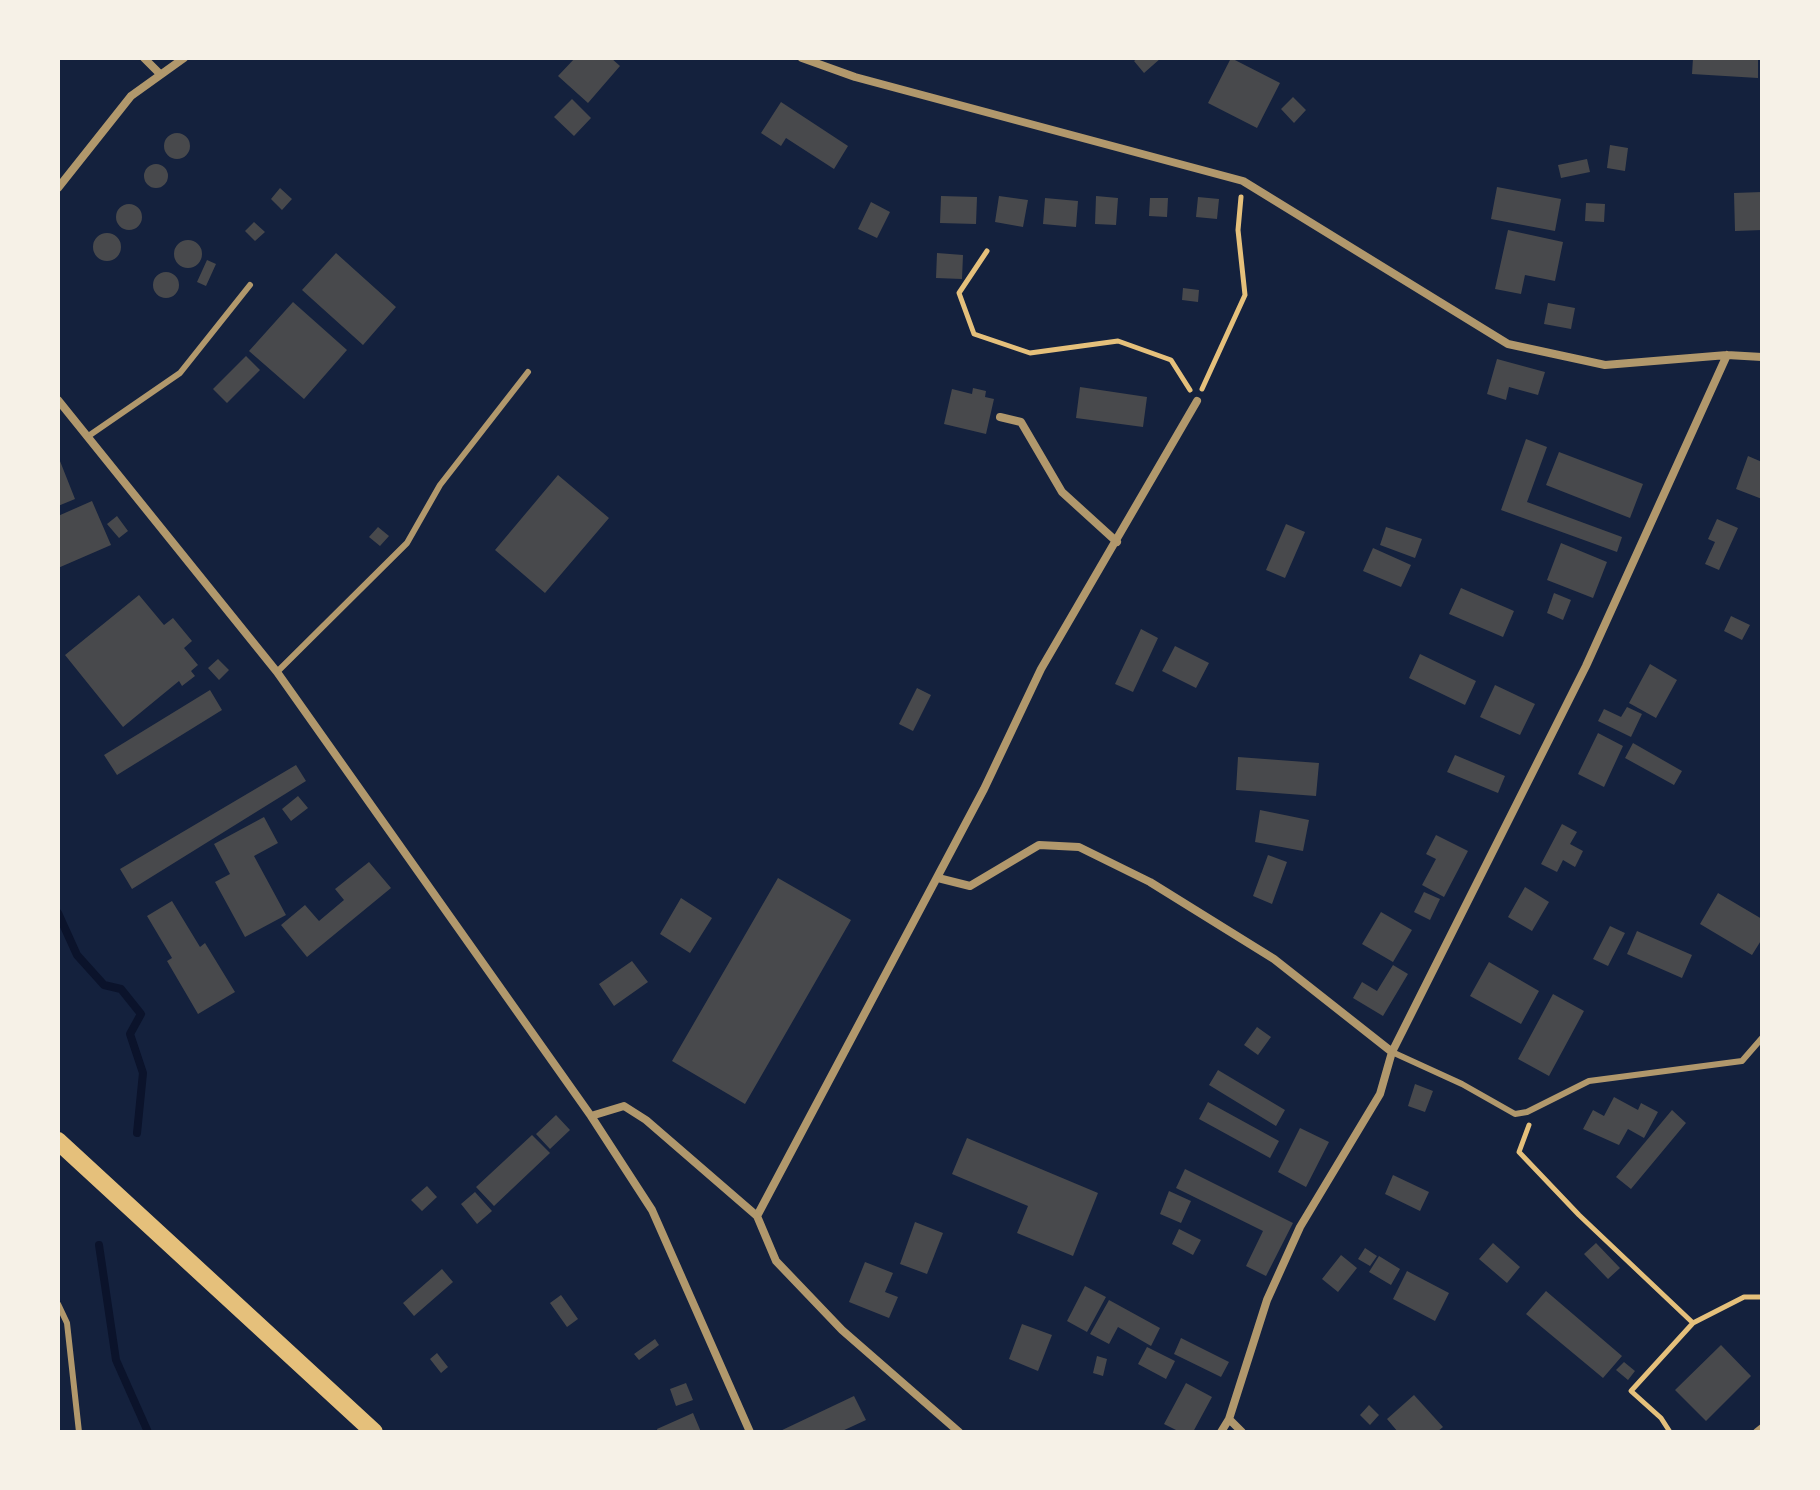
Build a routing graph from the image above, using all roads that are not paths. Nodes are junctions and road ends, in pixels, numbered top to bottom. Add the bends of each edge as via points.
1 (144, 58) edge
2 (184, 58) edge
3 (802, 58) edge
4 (159, 73) junction
5 (58, 188) edge
6 (250, 285) dead end
7 (1727, 355) junction
8 (1762, 357) edge
9 (528, 372) dead end
10 (58, 400) edge
11 (1197, 401) road end
12 (1000, 417) dead end
13 (87, 437) junction
14 (1117, 542) junction
15 (277, 672) junction
16 (938, 878) junction
17 (1762, 1038) edge
18 (1392, 1052) junction
19 (591, 1116) junction
20 (58, 1141) edge
21 (757, 1216) junction
22 (58, 1304) edge
23 (1229, 1419) junction
24 (79, 1432) edge
25 (374, 1432) edge
26 (750, 1432) edge
27 (959, 1432) edge
28 (1221, 1432) edge
29 (1242, 1432) edge

1 - 4 street
2 - 4 street
3 - 7 street via 855,77 1243,181 1508,344 1605,365
4 - 5 street via 131,96
6 - 13 lane via 180,373
7 - 8 street
7 - 18 street via 1586,666
9 - 15 lane via 440,485 407,543
10 - 13 street
11 - 14 street
12 - 14 street via 1021,422 1062,492
13 - 15 street
14 - 16 street via 1041,669
15 - 19 street
16 - 18 street via 970,886 1039,845 1079,847 1150,882 1274,959
16 - 21 street
17 - 18 lane via 1742,1061 1589,1081 1515,1114
18 - 23 street via 1380,1094 1300,1227 1274,1285
19 - 21 street via 624,1106
19 - 26 street via 652,1210
20 - 25 main road
21 - 27 street via 776,1261 842,1330
22 - 24 lane via 67,1323
23 - 28 street
23 - 29 street

